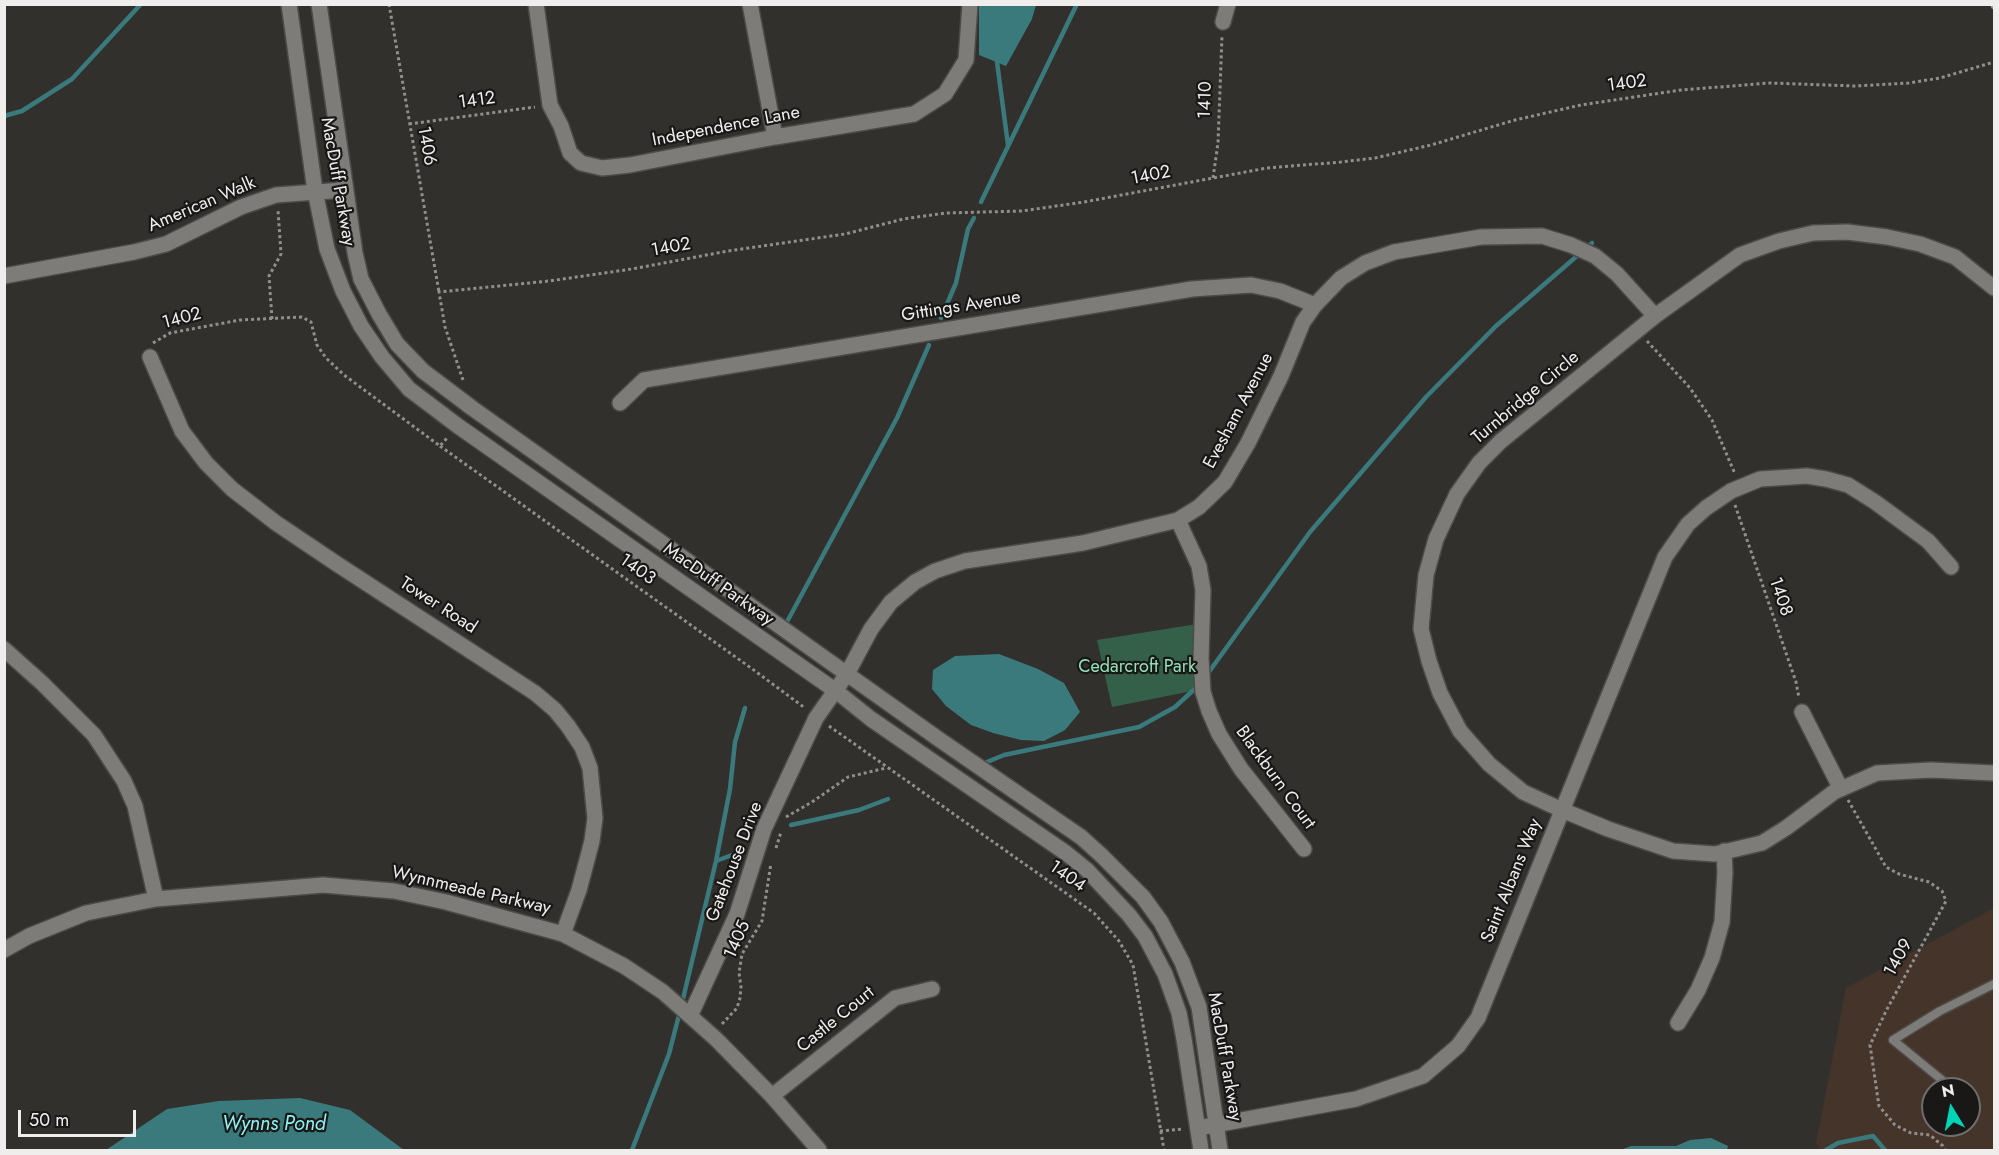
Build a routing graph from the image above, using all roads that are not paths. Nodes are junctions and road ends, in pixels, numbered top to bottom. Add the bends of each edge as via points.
1 (289, 4) edge
2 (318, 4) edge
3 (536, 4) edge
4 (750, 4) edge
5 (970, 4) edge
6 (1228, 4) edge
7 (1223, 22) road end
8 (775, 137) junction
9 (344, 190) junction
10 (315, 191) junction
11 (4, 276) edge
12 (1995, 288) edge
13 (1315, 305) junction
14 (1654, 316) junction
15 (150, 357) road end
16 (620, 403) dead end
17 (1178, 520) junction
18 (1951, 567) dead end
19 (4, 649) edge
20 (847, 674) junction
21 (836, 691) junction
22 (1802, 712) road end
23 (1995, 773) edge
24 (1841, 789) junction
25 (1562, 810) junction
26 (1304, 849) dead end
27 (1724, 852) junction
28 (156, 899) junction
29 (563, 934) junction
30 (4, 950) edge
31 (1995, 984) edge
32 (932, 989) dead end
33 (690, 1016) junction
34 (1678, 1023) dead end
35 (1938, 1077) edge
36 (772, 1096) junction
37 (1217, 1125) junction
38 (1198, 1128) junction
39 (819, 1150) edge
40 (1201, 1150) edge
41 (1220, 1150) edge

1 - 10 street, MacDuff Parkway
2 - 9 street, MacDuff Parkway
3 - 8 street, Independence Lane via 550,105 570,153 581,163 602,168 630,165
4 - 8 street
5 - 8 street, Independence Lane via 966,60 945,94 914,114
6 - 7 street
9 - 10 street, American Walk
9 - 20 street, MacDuff Parkway via 361,279 397,344 423,371
10 - 11 street, American Walk via 276,195 241,207 166,244
10 - 21 street, MacDuff Parkway via 327,249 343,291 361,326 409,389
12 - 14 street, Turnbridge Circle via 1955,257 1920,244 1847,232 1813,233 1740,255
13 - 14 street, Evesham Avenue via 1341,278 1394,252 1481,237 1542,236 1593,255 1617,273
13 - 16 street, Gittings Avenue via 1251,285 1192,289 644,380
13 - 17 street, Evesham Avenue via 1225,482 1199,507
14 - 25 street, Turnbridge Circle via 1479,463 1457,495 1436,539 1426,576 1421,629 1440,693 1460,731 1488,764 1523,792
15 - 29 street, Tower Road via 182,431 232,489 337,564 536,693 568,726 590,768 595,818 579,890
17 - 20 street, Evesham Avenue via 1083,543 965,561 936,571 891,602
17 - 26 street, Blackburn Court via 1199,566 1203,590 1203,692 1219,734 1246,777
18 - 25 street, Saint Albans Way via 1928,541 1848,485 1807,476 1760,479 1736,489 1688,524 1665,557
19 - 28 street via 94,735 124,781 135,806
20 - 21 street, Evesham Avenue
20 - 37 street, MacDuff Parkway via 1081,837 1143,897 1173,942 1199,1007
21 - 33 street, Gatehouse Drive via 816,717 764,829 737,914
21 - 38 street, MacDuff Parkway via 1066,853 1129,915 1155,953 1179,1013
22 - 24 street
23 - 24 street, Turnbridge Circle via 1877,773
24 - 27 street, Turnbridge Circle via 1762,843
25 - 27 street, Turnbridge Circle via 1673,851
25 - 37 street, Saint Albans Way via 1478,1018 1458,1046 1423,1076 1356,1099
27 - 34 street via 1722,922 1712,958
28 - 29 street, Wynnmeade Parkway via 347,886 417,895
28 - 30 street, Wynnmeade Parkway via 87,913
29 - 33 street, Wynnmeade Parkway via 624,966
31 - 35 lane via 1893,1040
32 - 36 street, Castle Court via 895,998
33 - 36 street, Wynnmeade Parkway
36 - 39 street, Wynnmeade Parkway
37 - 38 street, Saint Albans Way
37 - 41 street, MacDuff Parkway
38 - 40 street, MacDuff Parkway

